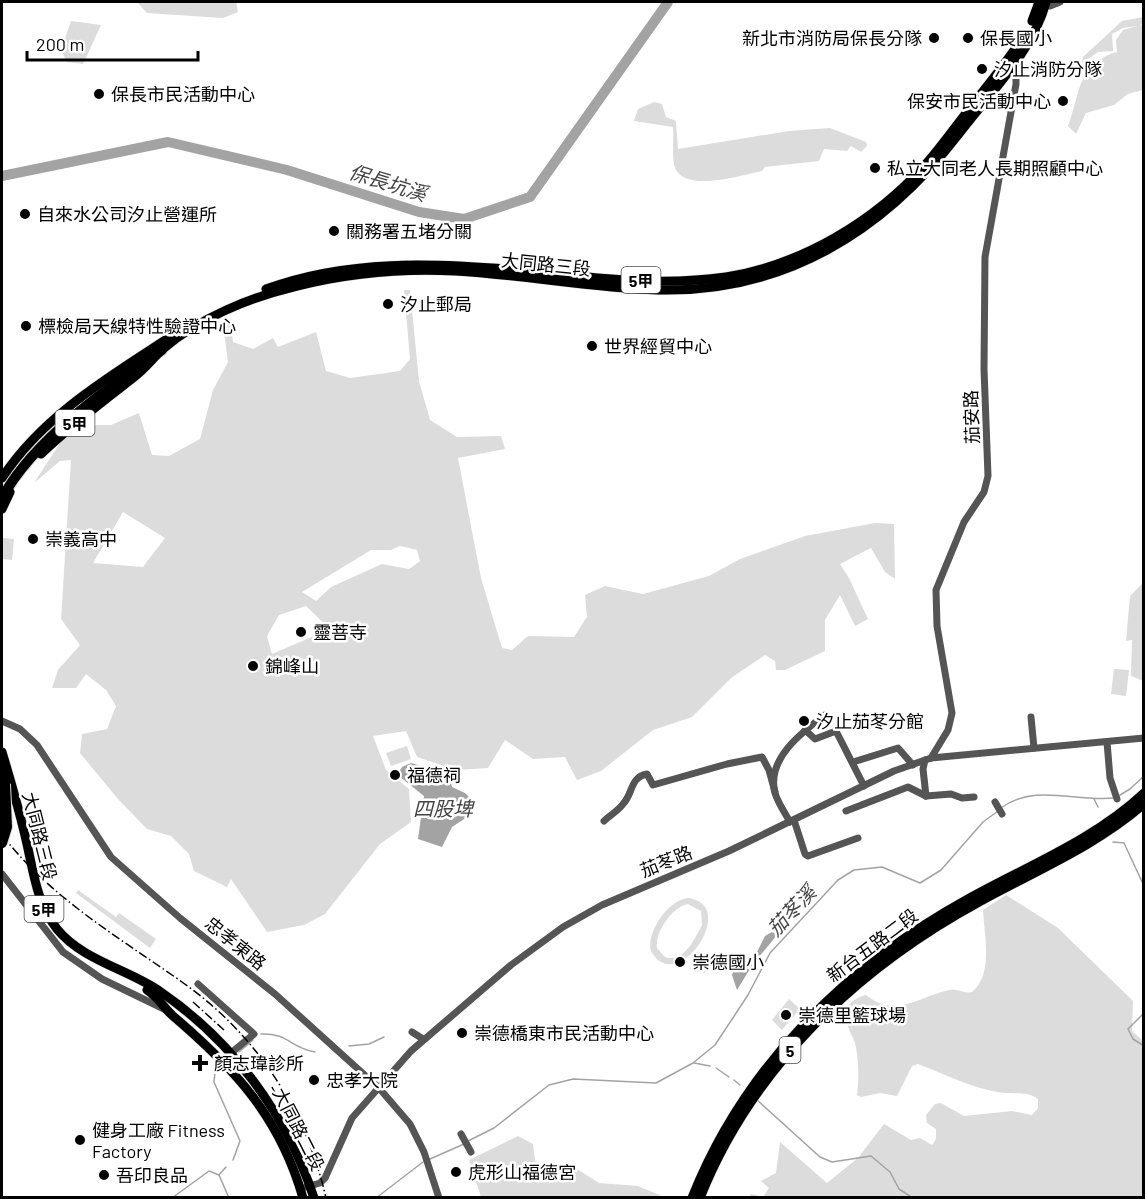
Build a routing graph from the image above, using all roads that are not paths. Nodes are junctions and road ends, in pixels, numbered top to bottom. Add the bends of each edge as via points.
1 (1060, 2) edge
2 (1042, 3) edge
3 (1007, 66) junction
4 (162, 350) junction
5 (146, 353) junction
6 (2, 478) edge
7 (2, 490) edge
8 (2, 498) edge
9 (2, 509) edge
10 (825, 715) dead end
11 (1031, 717) dead end
12 (2, 721) edge
13 (805, 730) junction
14 (1143, 738) edge
15 (1107, 742) junction
16 (1035, 748) junction
17 (2, 752) edge
18 (928, 759) junction
19 (853, 762) junction
20 (913, 765) junction
21 (2, 772) edge
22 (2, 785) edge
23 (864, 786) junction
24 (774, 792) junction
25 (1143, 793) edge
26 (926, 796) junction
27 (1116, 796) dead end
28 (974, 797) dead end
29 (2, 799) edge
30 (994, 802) dead end
31 (1143, 804) edge
32 (846, 811) dead end
33 (1002, 814) dead end
34 (604, 821) dead end
35 (792, 821) junction
36 (2, 832) edge
37 (858, 838) dead end
38 (2, 843) edge
39 (2, 874) edge
40 (198, 984) dead end
41 (170, 1006) junction
42 (412, 1032) dead end
43 (423, 1039) junction
44 (231, 1053) junction
45 (379, 1088) junction
46 (462, 1134) dead end
47 (471, 1152) dead end
48 (305, 1190) edge
49 (314, 1197) edge
50 (439, 1197) edge
51 (692, 1197) edge
52 (700, 1197) edge

1 - 2 street
2 - 3 main road, 大同路三段 / 5甲 via 1036,27
3 - 4 main road, 大同路三段 / 5甲 via 933,167 898,202 840,243 765,276 730,284 660,290 456,271 358,274 283,290 239,305
3 - 5 main road, 大同路三段 / 5甲 via 927,162 890,199 832,239 760,269 727,277 668,281 596,279 456,265 357,267 281,284 236,300 196,320
3 - 18 street, 茄安路 via 1016,74 1016,84 988,234 984,279 988,476 984,492 964,522 936,590 937,626 952,713 948,730
4 - 8 highway via 57,431
4 - 9 main road, 大同路三段 / 5甲 via 150,365 62,433 33,462
5 - 6 main road, 大同路三段 / 5甲 via 54,419
5 - 7 highway via 45,436
10 - 13 street
11 - 16 street
12 - 45 street, 忠孝東路 via 20,729 37,745 111,857 275,994
13 - 19 street via 815,739 836,731
13 - 24 street via 779,760
14 - 15 street, 茄苳路
15 - 16 street, 茄苳路
15 - 27 street
16 - 18 street, 茄苳路
17 - 41 main road, 大同路三段 / 5甲 via 38,894 55,927 72,943 157,990
18 - 20 street, 茄苳路
18 - 26 street
19 - 20 street via 898,748
19 - 23 street
20 - 23 street, 茄苳路
21 - 38 highway, bridge via 9,807
22 - 36 highway, bridge
23 - 35 street, 茄苳路
24 - 34 street via 762,757 653,785 647,774 635,780 625,803
24 - 35 street
25 - 51 main road, 新台五路二段 / 5 via 1102,826 919,928 833,994 762,1073 716,1143
26 - 28 street
26 - 32 street via 908,787
29 - 41 main road, 大同路三段 / 5甲 via 14,812 34,897 51,928 67,945
30 - 33 street
31 - 52 main road, 新台五路二段 / 5 via 1089,843 921,936 857,983 800,1038 752,1100
35 - 37 street via 804,854 813,856
35 - 43 street, 茄苳路 via 622,895 563,927
39 - 41 street via 63,952 102,979
40 - 44 street via 254,1034
41 - 44 main road, 大同路二段 / 5甲
41 - 48 main road, 大同路二段 / 5甲 via 242,1081 284,1145
42 - 43 street
43 - 45 street, 茄苳路
44 - 48 main road, 大同路二段 / 5甲 via 278,1116 296,1150
45 - 48 street, 茄苳路 via 352,1118 325,1178
45 - 50 street, 忠孝東路 via 410,1124
46 - 47 street
48 - 49 main road, 大同路二段 / 5甲

